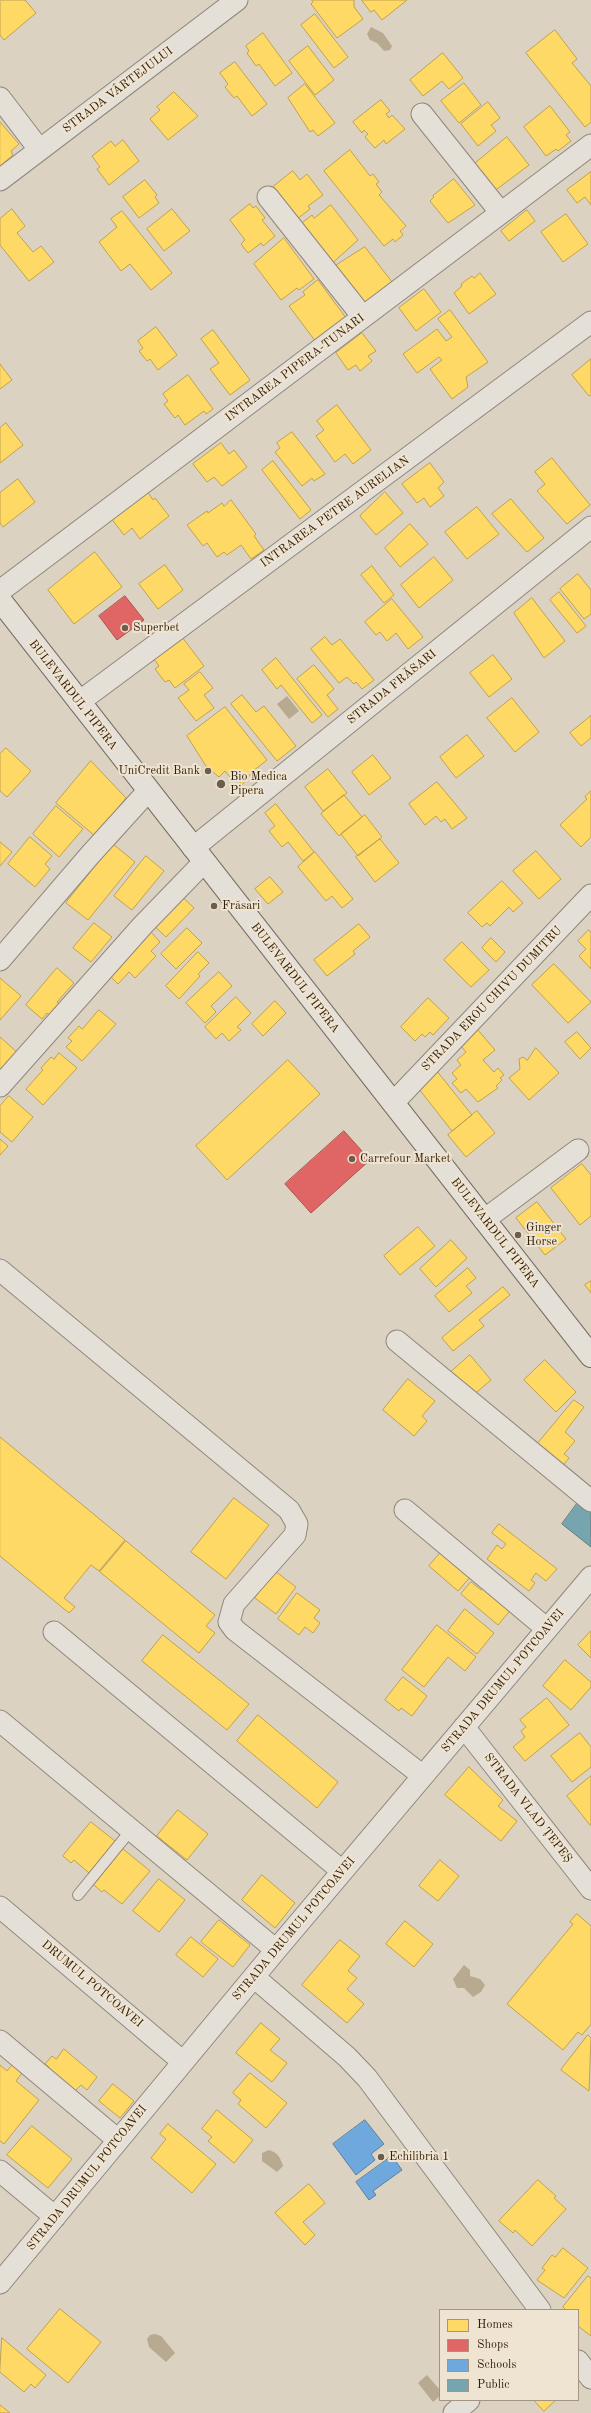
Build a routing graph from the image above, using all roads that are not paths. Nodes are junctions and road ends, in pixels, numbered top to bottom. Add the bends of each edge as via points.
1 (237, 0) edge
2 (0, 98) edge
3 (422, 114) dead end
4 (591, 145) edge
5 (39, 149) junction
6 (0, 180) edge
7 (268, 197) dead end
8 (501, 213) junction
9 (363, 317) junction
10 (591, 322) edge
11 (591, 527) edge
12 (0, 591) edge
13 (4, 613) edge
14 (79, 702) junction
15 (148, 791) junction
16 (199, 855) junction
17 (591, 895) edge
18 (0, 960) edge
19 (0, 1086) edge
20 (393, 1103) junction
21 (578, 1150) dead end
22 (484, 1220) junction
23 (0, 1270) edge
24 (397, 1341) dead end
25 (591, 1356) edge
26 (591, 1501) edge
27 (405, 1510) dead end
28 (591, 1577) edge
29 (547, 1629) junction
30 (54, 1632) dead end
31 (0, 1721) edge
32 (464, 1727) junction
33 (423, 1776) junction
34 (132, 1830) junction
35 (342, 1871) junction
36 (591, 1889) edge
37 (78, 1895) dead end
38 (0, 1907) edge
39 (276, 1950) junction
40 (254, 1977) junction
41 (0, 2041) edge
42 (183, 2062) junction
43 (118, 2140) junction
44 (0, 2171) edge
45 (55, 2217) junction
46 (0, 2283) edge
47 (539, 2309) edge
48 (467, 2401) edge
49 (454, 2413) edge

1 - 5 street, STRADA VÂRTEJULUI
2 - 5 street
3 - 8 street
4 - 8 street, INTRAREA PIPERA-TUNARI
5 - 6 street, STRADA VÂRTEJULUI
7 - 9 street
8 - 9 street, INTRAREA PIPERA-TUNARI
9 - 12 street, INTRAREA PIPERA-TUNARI
10 - 14 street, INTRAREA PETRE AURELIAN
11 - 16 street, STRADA FRĂSARI
13 - 14 main road, BULEVARDUL PIPERA
14 - 15 main road, BULEVARDUL PIPERA
15 - 16 main road, BULEVARDUL PIPERA
15 - 18 street
16 - 19 street, STRADA FRĂSARI via 143,925
16 - 20 main road, BULEVARDUL PIPERA
17 - 20 street, STRADA EROU CHIVU DUMITRU
20 - 22 main road, BULEVARDUL PIPERA
21 - 22 street
22 - 25 main road, BULEVARDUL PIPERA
23 - 33 street via 289,1510 297,1524 295,1535 234,1604 229,1622 235,1630
24 - 26 street
27 - 29 street
28 - 29 street, STRADA DRUMUL POTCOAVEI
29 - 32 street, STRADA DRUMUL POTCOAVEI
30 - 35 street
31 - 34 street
32 - 33 street, STRADA DRUMUL POTCOAVEI
32 - 36 street, STRADA VLAD ȚEPEȘ
33 - 35 street, STRADA DRUMUL POTCOAVEI
34 - 37 lane
34 - 39 street
35 - 39 street, STRADA DRUMUL POTCOAVEI
38 - 42 street, DRUMUL POTCOAVEI
39 - 40 street, STRADA DRUMUL POTCOAVEI
40 - 42 street, STRADA DRUMUL POTCOAVEI
40 - 47 street via 347,2057 367,2078
41 - 43 street
42 - 43 street, STRADA DRUMUL POTCOAVEI
43 - 45 street, STRADA DRUMUL POTCOAVEI
44 - 45 street
45 - 46 street, STRADA DRUMUL POTCOAVEI
48 - 49 street

